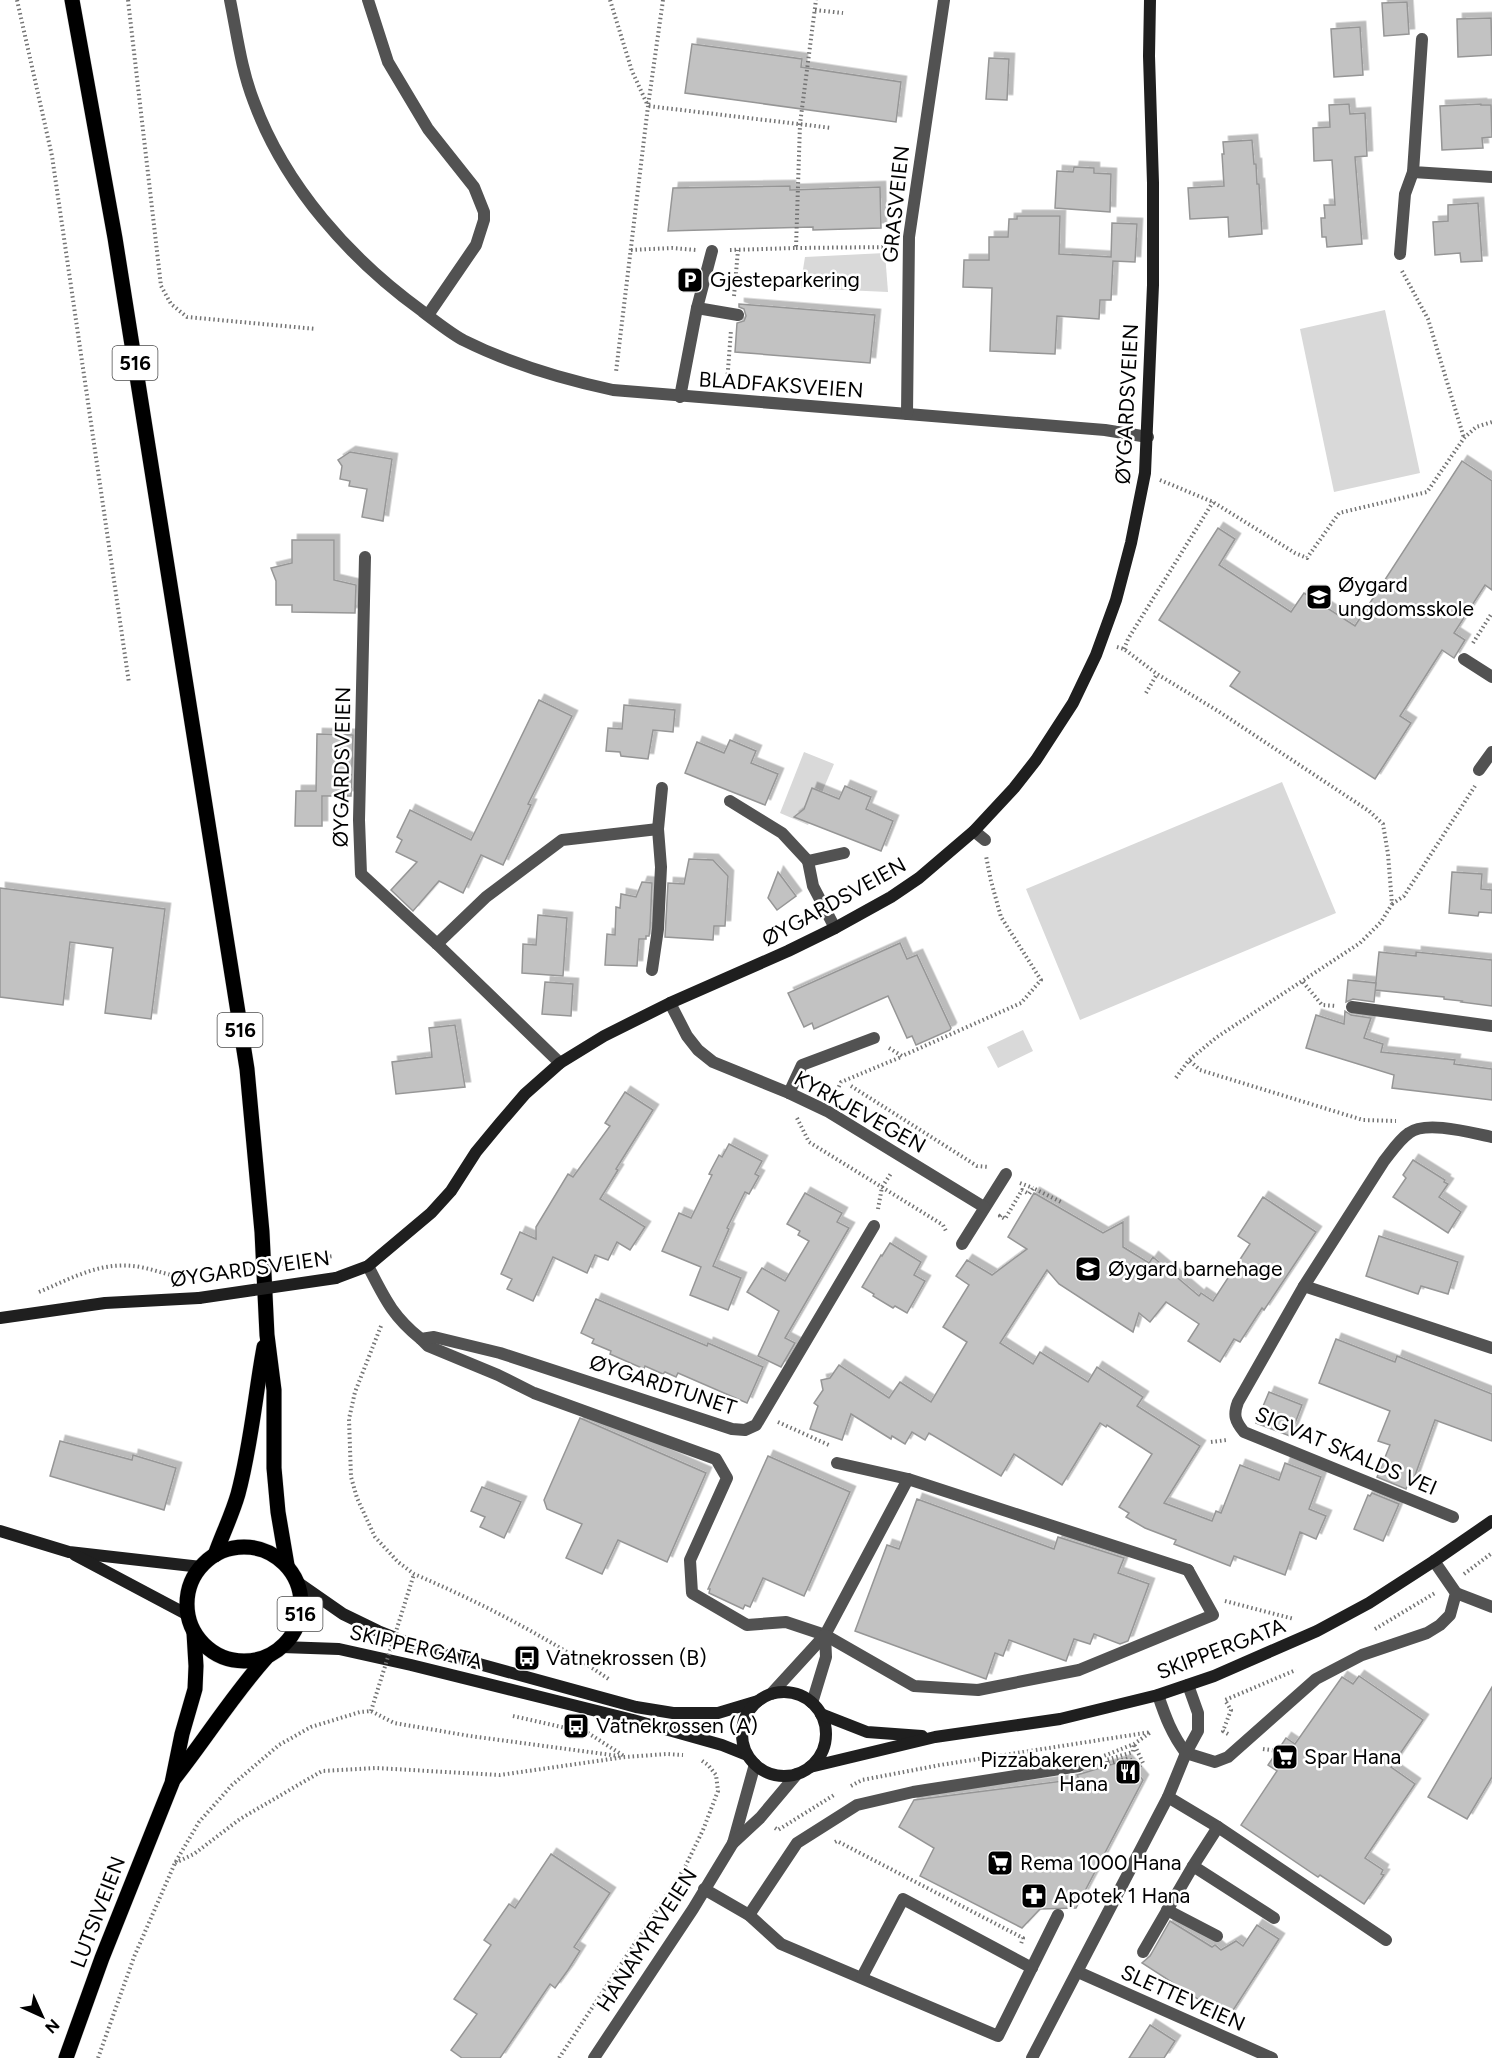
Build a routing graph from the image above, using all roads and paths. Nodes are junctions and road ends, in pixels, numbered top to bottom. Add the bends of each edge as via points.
1 (16, 0) edge
2 (72, 0) edge
3 (128, 0) edge
4 (230, 0) edge
5 (368, 0) edge
6 (610, 0) edge
7 (663, 0) edge
8 (816, 0) edge
9 (944, 0) edge
10 (1150, 0) edge
11 (815, 10) junction
12 (843, 13) dead end
13 (1422, 39) dead end
14 (648, 106) junction
15 (800, 124) junction
16 (832, 128) dead end
17 (1413, 172) junction
18 (1492, 177) edge
19 (894, 247) dead end
20 (796, 248) junction
21 (631, 250) junction
22 (712, 251) junction
23 (1400, 254) joint
24 (697, 308) junction
25 (428, 315) junction
26 (738, 315) dead end
27 (316, 329) dead end
28 (613, 390) junction
29 (680, 397) junction
30 (907, 414) junction
31 (1492, 422) edge
32 (1148, 437) junction
33 (1464, 438) junction
34 (1145, 473) junction
35 (1213, 502) junction
36 (365, 557) dead end
37 (1492, 613) edge
38 (1116, 647) dead end
39 (1124, 649) junction
40 (1464, 659) joint
41 (1157, 674) junction
42 (1492, 677) edge
43 (129, 684) dead end
44 (1146, 693) dead end
45 (1492, 752) edge
46 (1479, 770) joint
47 (662, 788) dead end
48 (730, 801) dead end
49 (658, 828) junction
50 (974, 831) junction
51 (985, 840) joint
52 (844, 853) dead end
53 (807, 861) junction
54 (1392, 904) junction
55 (835, 928) junction
56 (437, 944) junction
57 (652, 970) dead end
58 (1302, 982) junction
59 (670, 1003) junction
60 (1352, 1007) joint
61 (1492, 1026) edge
62 (874, 1038) joint
63 (902, 1056) junction
64 (1190, 1060) junction
65 (560, 1063) junction
66 (1175, 1079) dead end
67 (851, 1086) dead end
68 (789, 1093) junction
69 (827, 1111) junction
70 (794, 1112) dead end
71 (1411, 1131) junction
72 (1492, 1137) edge
73 (901, 1156) junction
74 (1006, 1174) junction
75 (1020, 1183) junction
76 (882, 1187) junction
77 (1033, 1188) junction
78 (1063, 1203) dead end
79 (984, 1208) junction
80 (874, 1226) joint
81 (962, 1244) joint
82 (333, 1256) dead end
83 (368, 1266) junction
84 (240, 1271) dead end
85 (194, 1278) dead end
86 (1304, 1286) junction
87 (33, 1294) dead end
88 (391, 1309) junction
89 (0, 1318) edge
90 (267, 1335) junction
91 (421, 1339) junction
92 (1492, 1348) edge
93 (761, 1415) junction
94 (837, 1463) joint
95 (908, 1479) junction
96 (1453, 1517) dead end
97 (1492, 1521) edge
98 (0, 1531) edge
99 (69, 1552) junction
100 (1492, 1553) edge
101 (215, 1555) junction
102 (1434, 1561) junction
103 (286, 1565) junction
104 (201, 1567) junction
105 (414, 1574) junction
106 (297, 1582) junction
107 (1453, 1589) junction
108 (1202, 1595) junction
109 (1492, 1607) edge
110 (188, 1615) junction
111 (1294, 1619) dead end
112 (1373, 1630) dead end
113 (195, 1633) junction
114 (825, 1635) junction
115 (282, 1647) junction
116 (266, 1658) junction
117 (1304, 1666) dead end
118 (618, 1685) dead end
119 (1188, 1685) junction
120 (771, 1694) junction
121 (1158, 1695) junction
122 (1226, 1700) dead end
123 (758, 1701) junction
124 (812, 1702) junction
125 (371, 1711) junction
126 (821, 1714) junction
127 (513, 1716) dead end
128 (1151, 1732) dead end
129 (935, 1737) junction
130 (1134, 1744) junction
131 (1186, 1753) junction
132 (626, 1757) junction
133 (751, 1760) junction
134 (1078, 1766) joint
135 (810, 1767) junction
136 (797, 1774) junction
137 (171, 1783) junction
138 (1168, 1797) junction
139 (1218, 1827) junction
140 (733, 1843) junction
141 (175, 1863) junction
142 (1193, 1866) junction
143 (705, 1889) junction
144 (1167, 1910) junction
145 (749, 1915) junction
146 (1058, 1915) dead end
147 (1274, 1918) dead end
148 (1217, 1936) dead end
149 (1386, 1940) dead end
150 (1143, 1952) dead end
151 (1032, 1968) junction
152 (1078, 1972) junction
153 (862, 1977) junction
154 (66, 2058) edge
155 (98, 2058) edge
156 (559, 2058) edge
157 (594, 2058) edge
158 (1032, 2058) edge
159 (1272, 2058) edge

1 - 43 path via 52,156
2 - 90 main road, 516 via 115,238 246,1069 262,1232
3 - 27 path via 161,286 171,304 187,317
4 - 25 street, BLADFAKSVEIEN via 253,101 286,167 355,255
5 - 25 street via 393,72 428,129 474,187 484,212 476,245
6 - 14 path via 632,71
7 - 14 path
8 - 11 path
9 - 30 street, GRASVEIEN via 909,237
10 - 32 main road, ØYGARDSVEIEN via 1153,285
11 - 12 path
11 - 15 path
13 - 17 street
14 - 15 path
14 - 21 path
15 - 16 path
15 - 20 path
17 - 18 street
17 - 23 street via 1405,194
19 - 20 path
20 - 22 path
21 - 22 path
21 - 28 path
22 - 24 street
23 - 33 path via 1401,269 1428,319
24 - 26 street
24 - 29 street
25 - 28 street, BLADFAKSVEIEN via 461,339 513,362
28 - 29 street, BLADFAKSVEIEN
29 - 30 street, BLADFAKSVEIEN
30 - 32 street, BLADFAKSVEIEN
31 - 33 path via 1476,427
32 - 34 main road, ØYGARDSVEIEN
33 - 35 path via 1427,492 1339,513 1307,558
34 - 35 path
34 - 50 main road, ØYGARDSVEIEN via 1116,600 1096,655 1073,703 1036,759
35 - 39 path
36 - 56 street, ØYGARDSVEIEN via 359,820 362,874
37 - 40 path
38 - 39 path
39 - 41 path
40 - 42 street
41 - 44 path
41 - 54 path via 1269,744 1383,824
45 - 46 street
46 - 54 path via 1477,782 1421,872 1404,896
47 - 49 street
48 - 53 street via 782,833
49 - 56 street via 562,840 486,897
49 - 57 street via 661,867
50 - 51 street
50 - 55 main road, ØYGARDSVEIEN via 920,878
51 - 63 path via 1001,917 1041,980 1021,1004
52 - 53 street
53 - 55 street via 813,886
54 - 58 path via 1360,943
55 - 59 main road, ØYGARDSVEIEN
56 - 65 street, ØYGARDSVEIEN
58 - 60 path via 1322,1005
58 - 64 path via 1217,1037
59 - 65 main road, ØYGARDSVEIEN
59 - 68 street, KYRKJEVEGEN via 687,1036 705,1056
60 - 61 street
62 - 63 path
62 - 68 street via 802,1065
63 - 69 path via 841,1082
64 - 66 path
64 - 71 path via 1200,1070 1363,1120 1399,1121
65 - 83 main road, ØYGARDSVEIEN via 500,1123 431,1213
67 - 74 path via 977,1166 998,1168
68 - 69 street, KYRKJEVEGEN
69 - 73 street, KYRKJEVEGEN
70 - 76 path via 809,1142
71 - 72 street via 1440,1128
71 - 86 street, SIGVAT SKALDS VEI via 1384,1161
73 - 76 path
73 - 79 street, KYRKJEVEGEN
74 - 75 path
74 - 79 street
75 - 77 path
75 - 77 path via 1000,1216 1005,1219 1022,1190 1029,1194
76 - 80 path
76 - 81 path via 943,1225 949,1238
77 - 78 path
79 - 81 street
80 - 93 street, ØYGARDTUNET
82 - 84 path, bridge
83 - 88 street
83 - 89 main road, ØYGARDSVEIEN, bridge via 336,1278 199,1298 105,1303
85 - 87 path via 111,1264
86 - 92 street
86 - 96 street, SIGVAT SKALDS VEI via 1238,1402 1234,1412 1236,1423 1244,1432
88 - 91 street
88 - 105 path via 355,1392 349,1419 351,1477 375,1537
90 - 101 main road, 516 via 244,1470
90 - 103 main road, 516 via 274,1389 274,1468
91 - 93 street, ØYGARDTUNET via 434,1337 500,1353 732,1429 750,1429
91 - 114 street via 428,1346 534,1393 716,1459 727,1478 690,1560 692,1593 747,1626 786,1622
93 - 94 path via 834,1447
94 - 95 street
95 - 108 street via 1188,1570
95 - 114 street
97 - 102 main road, SKIPPERGATA
98 - 99 main road
99 - 104 main road
99 - 110 main road
100 - 107 path
101 - 103 main road, 516 via 240,1547 259,1549
101 - 104 main road, 516
102 - 107 street
102 - 119 main road, SKIPPERGATA via 1317,1631
103 - 106 main road, 516
104 - 110 main road, 516 via 188,1594
105 - 118 path via 538,1634
105 - 125 path, bridge
106 - 115 main road, 516 via 302,1602 299,1622
106 - 123 main road, SKIPPERGATA via 343,1614 421,1648 625,1704 673,1713 718,1713
107 - 109 street
107 - 112 path
107 - 131 street via 1450,1615 1440,1625 1362,1654 1316,1678 1228,1757 1215,1762
108 - 111 path
108 - 114 street via 1213,1615 1079,1670 978,1690 914,1686
110 - 113 main road, 516
113 - 116 main road, 516 via 208,1648 226,1659 246,1662
113 - 137 main road, LUTSIVEIEN / 516 via 195,1689
114 - 120 street
114 - 124 street via 826,1657
115 - 116 main road, 516
115 - 133 main road, SKIPPERGATA via 339,1649 411,1665 633,1720 722,1745
116 - 137 main road, LUTSIVEIEN / 516 via 240,1687
117 - 122 path
119 - 121 main road, SKIPPERGATA
119 - 131 street via 1198,1713 1197,1731
120 - 123 main road, SKIPPERGATA
120 - 124 main road via 785,1692
121 - 129 main road, SKIPPERGATA via 1060,1719
121 - 131 street via 1169,1726
123 - 133 main road, SKIPPERGATA via 742,1726 742,1741
124 - 126 main road
125 - 132 path via 394,1723 427,1729
125 - 141 path via 311,1727 279,1744 232,1785 199,1822
126 - 129 main road, SKIPPERGATA via 867,1732
126 - 135 main road via 826,1728 825,1743
127 - 132 path via 588,1733
128 - 130 path
129 - 135 main road, SKIPPERGATA
130 - 130 path via 1143,1762 1135,1769 1129,1758 1107,1764 1106,1761 1133,1752
130 - 134 path
131 - 138 street
132 - 141 path via 500,1775 376,1768 322,1771
132 - 156 path via 693,1756 716,1775 718,1791 684,1869
133 - 136 main road, SKIPPERGATA via 767,1773
133 - 140 street, HANAMYRVEIEN
134 - 145 street via 913,1792 857,1805 797,1843
135 - 136 main road, SKIPPERGATA
136 - 140 street, HANAMYRVEIEN
137 - 154 main road, LUTSIVEIEN / 516
138 - 139 street
138 - 152 street
139 - 142 street
139 - 149 street
140 - 143 street, HANAMYRVEIEN
141 - 155 path via 134,1957
142 - 144 street
142 - 147 street
143 - 145 street
143 - 157 street, HANAMYRVEIEN
144 - 148 street
144 - 150 street
145 - 153 street via 781,1944
146 - 151 street
151 - 153 street via 998,2036
151 - 153 street via 903,1899
152 - 158 street
152 - 159 street, SLETTEVEIEN

